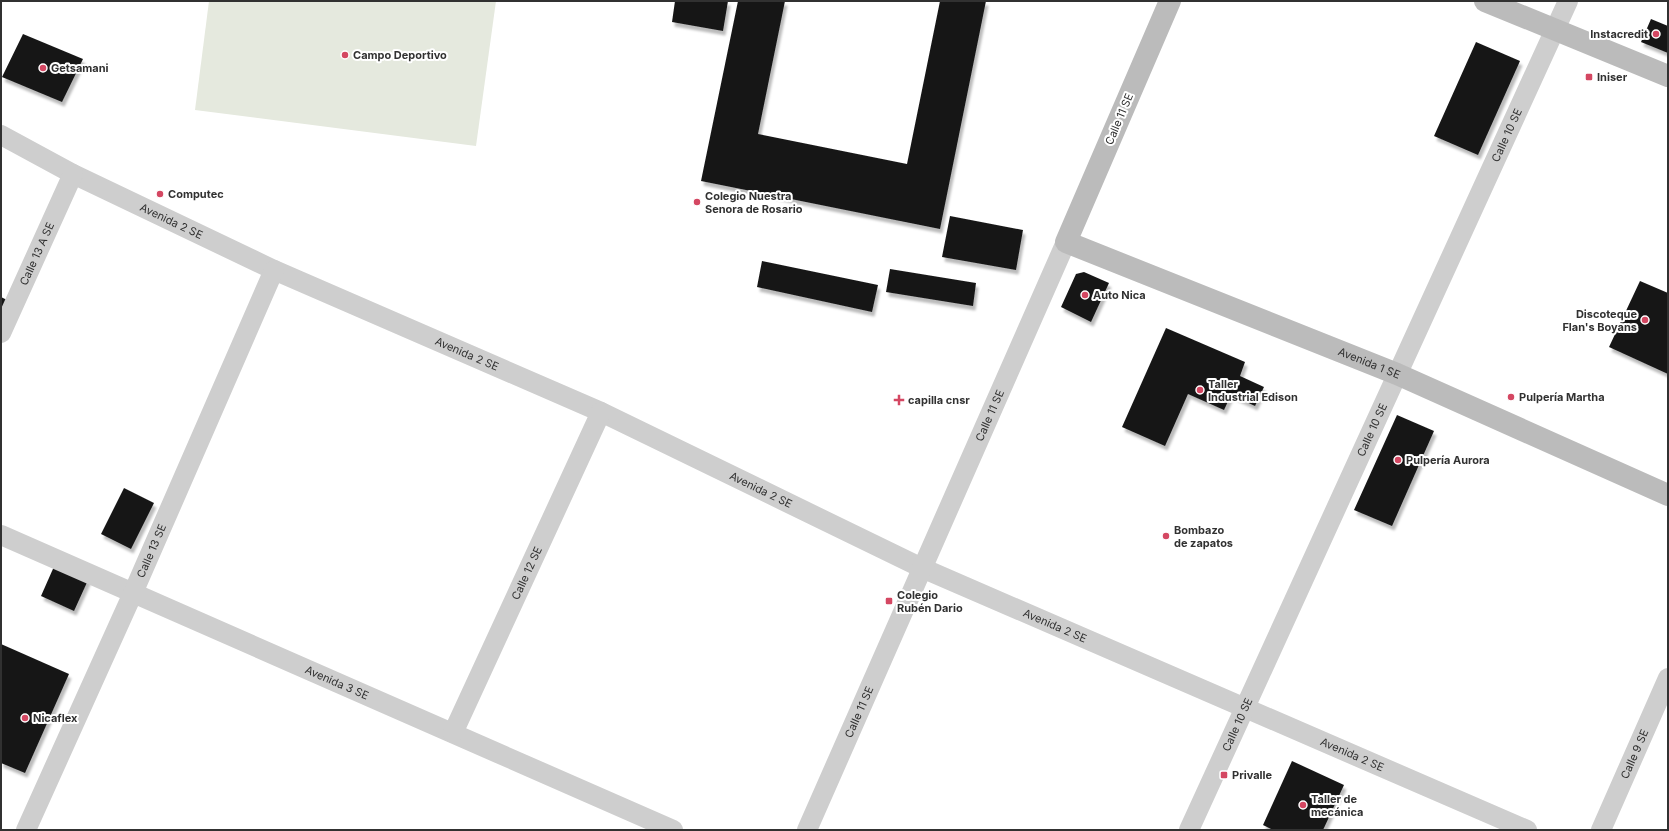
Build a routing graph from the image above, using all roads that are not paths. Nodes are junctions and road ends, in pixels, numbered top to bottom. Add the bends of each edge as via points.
1 (1170, 1) edge
2 (1485, 1) edge
3 (1568, 1) edge
4 (1554, 29) junction
5 (1668, 76) edge
6 (1, 135) edge
7 (73, 174) junction
8 (1066, 242) junction
9 (274, 270) junction
10 (1, 333) edge
11 (1397, 374) junction
12 (601, 412) junction
13 (1668, 495) edge
14 (1, 535) edge
15 (922, 568) junction
16 (134, 593) junction
17 (1668, 678) edge
18 (1245, 708) junction
19 (452, 733) junction
20 (26, 830) edge
21 (673, 830) edge
22 (807, 830) edge
23 (1189, 830) edge
24 (1527, 830) edge
25 (1601, 830) edge

1 - 8 street, Calle 11 SE
2 - 4 street
3 - 4 street, Calle 10 SE
4 - 5 street
4 - 11 street, Calle 10 SE
6 - 7 street, Avenida 2 SE
7 - 9 street, Avenida 2 SE
7 - 10 street, Calle 13 A SE
8 - 11 street, Avenida 1 SE
8 - 15 street, Calle 11 SE
9 - 12 street, Avenida 2 SE
9 - 16 street, Calle 13 SE
11 - 13 street, Avenida 1 SE
11 - 18 street, Calle 10 SE
12 - 15 street, Avenida 2 SE
12 - 19 street, Calle 12 SE
14 - 16 street, Avenida 3 SE
15 - 18 street, Avenida 2 SE
15 - 22 street, Calle 11 SE
16 - 19 street, Avenida 3 SE
16 - 20 street, Calle 13 SE
17 - 25 street, Calle 9 SE
18 - 23 street, Calle 10 SE
18 - 24 street, Avenida 2 SE
19 - 21 street, Avenida 3 SE

